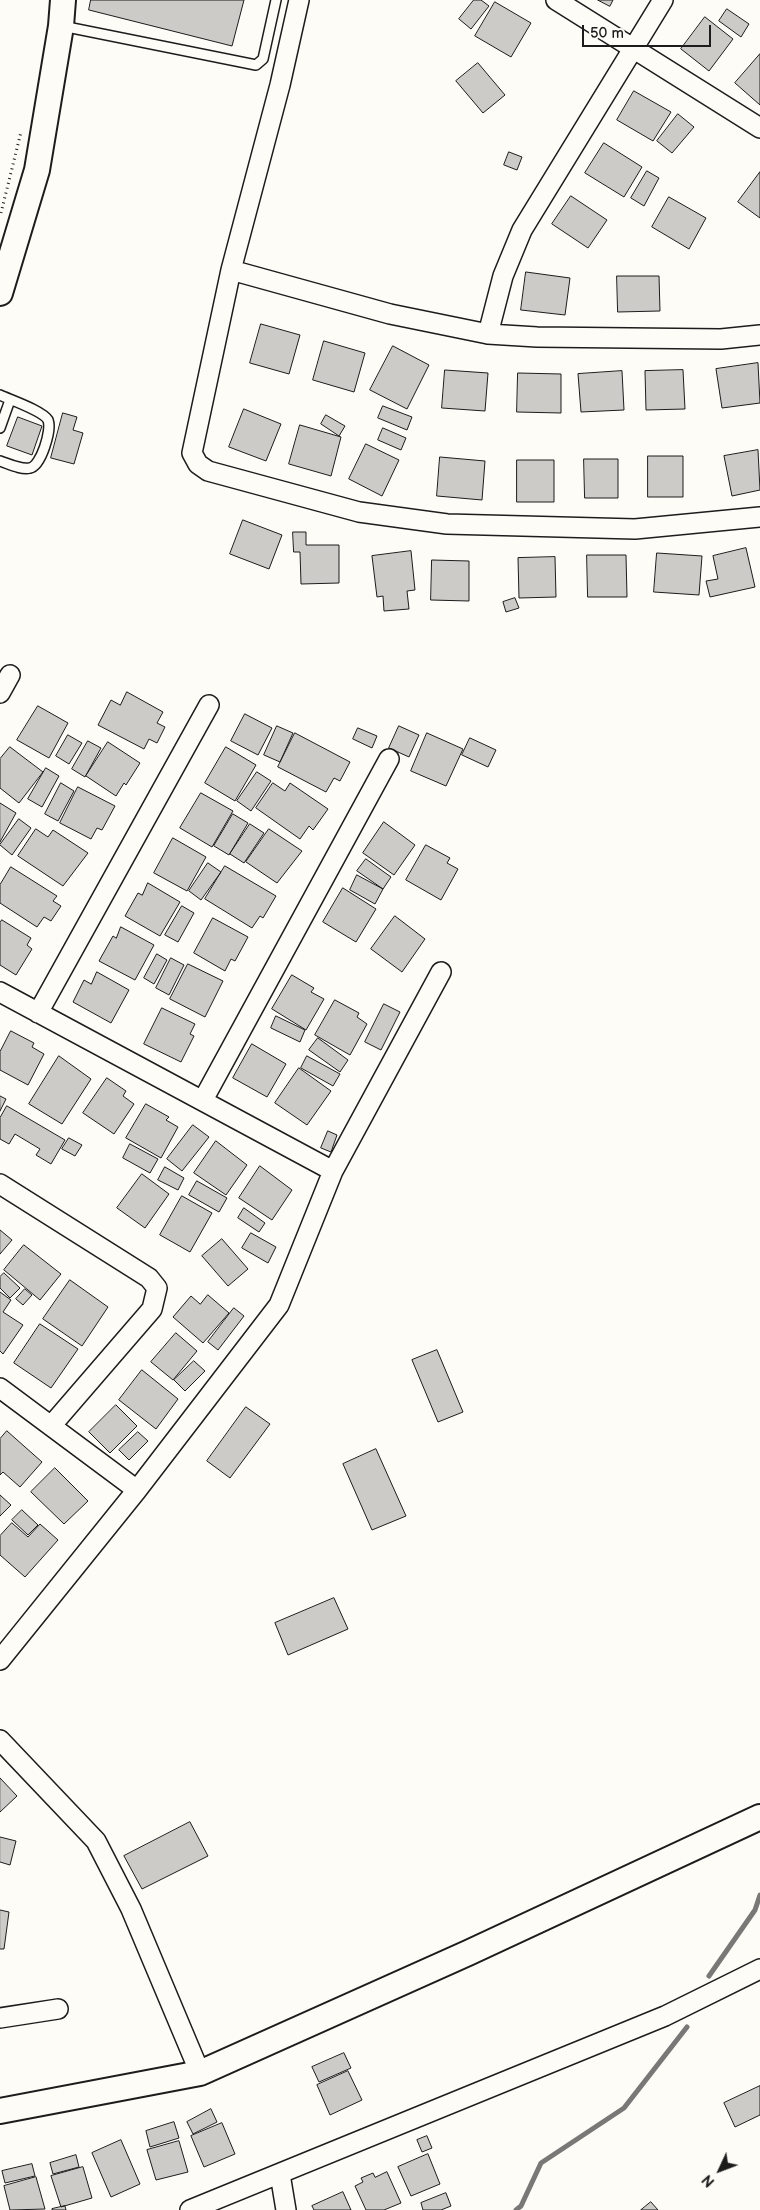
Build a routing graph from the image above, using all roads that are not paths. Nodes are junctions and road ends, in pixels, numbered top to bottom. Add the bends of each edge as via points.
1 (63, 0) edge
2 (276, 0) edge
3 (299, 0) edge
4 (556, 0) edge
5 (663, 0) edge
6 (61, 26) junction
7 (633, 48) junction
8 (760, 128) edge
9 (231, 270) junction
10 (0, 292) edge
11 (488, 334) junction
12 (760, 335) edge
13 (0, 396) edge
14 (10, 400) junction
15 (0, 428) edge
16 (0, 461) edge
17 (760, 518) edge
18 (10, 675) dead end
19 (0, 694) edge
20 (209, 705) dead end
21 (390, 760) dead end
22 (441, 972) dead end
23 (0, 992) edge
24 (38, 1013) junction
25 (203, 1100) junction
26 (333, 1171) junction
27 (0, 1184) edge
28 (0, 1388) edge
29 (51, 1426) junction
30 (137, 1490) junction
31 (0, 1660) edge
32 (0, 1740) edge
33 (760, 1817) edge
34 (760, 1969) edge
35 (58, 2009) dead end
36 (0, 2018) edge
37 (200, 2073) junction
38 (0, 2110) edge
39 (280, 2174) junction
40 (190, 2210) edge
41 (286, 2210) edge

1 - 6 street
2 - 6 lane via 263,59 256,65
3 - 9 street
4 - 7 street
5 - 7 street
6 - 10 street via 37,170
7 - 8 street
7 - 11 street via 522,230 503,276
9 - 11 street via 390,314
9 - 17 street via 192,453 198,464 208,471 359,512 447,524 635,529
11 - 12 street via 721,339
13 - 14 lane
14 - 15 lane
14 - 16 lane via 42,414 48,420 49,429 39,463 23,468
18 - 19 street
20 - 24 street
21 - 25 street
22 - 26 street
23 - 24 street
24 - 25 street
25 - 26 street
26 - 30 street via 279,1305
27 - 29 street via 149,1278 157,1288 152,1309
28 - 29 street
29 - 30 street
30 - 31 street
32 - 37 street via 96,1841 131,1909
33 - 37 street via 468,1954
34 - 39 street via 665,2016
35 - 36 street
37 - 38 street
39 - 40 street
39 - 41 street

